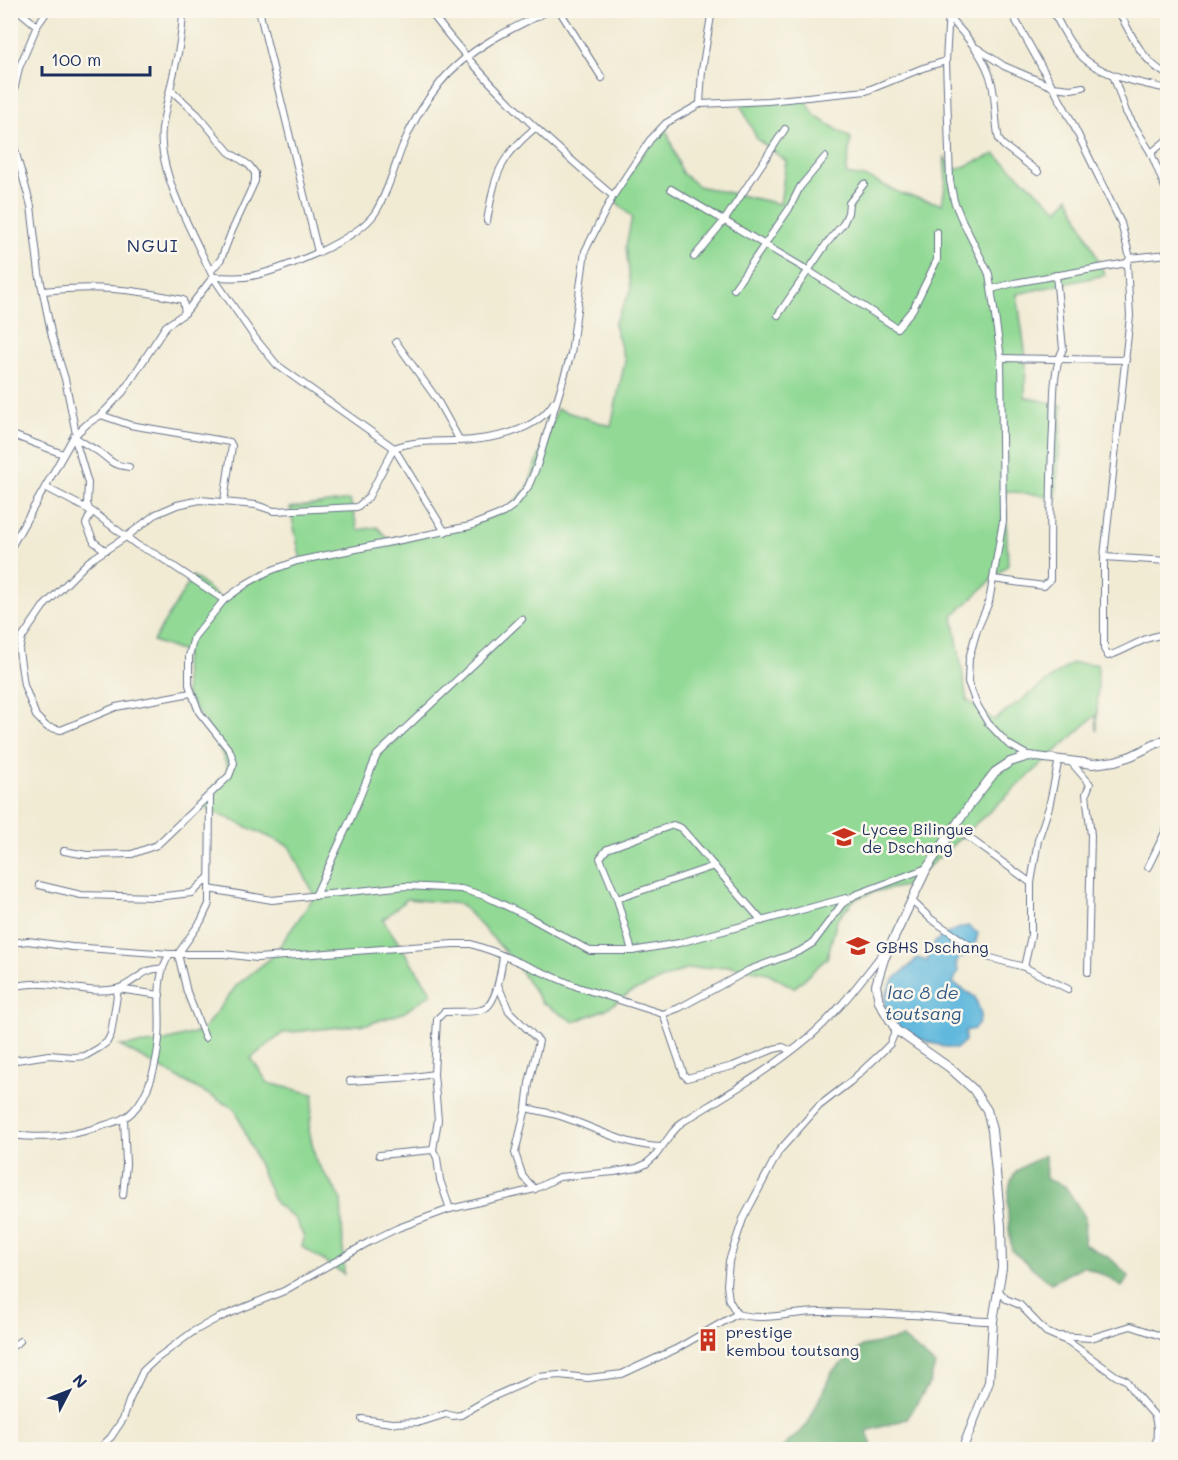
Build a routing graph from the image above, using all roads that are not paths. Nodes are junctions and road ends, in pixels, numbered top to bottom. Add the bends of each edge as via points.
1 (18, 10) edge
2 (48, 10) edge
3 (183, 10) edge
4 (260, 10) edge
5 (429, 10) edge
6 (550, 10) edge
7 (560, 10) edge
8 (712, 10) edge
9 (1010, 10) edge
10 (1052, 10) edge
11 (1118, 10) edge
12 (949, 14) edge
13 (37, 26) junction
14 (974, 46) junction
15 (467, 58) junction
16 (946, 61) junction
17 (1113, 75) junction
18 (1167, 75) edge
19 (602, 78) dead end
20 (13, 86) edge
21 (1053, 87) junction
22 (1083, 87) dead end
23 (1167, 89) edge
24 (171, 90) junction
25 (700, 104) junction
26 (534, 128) junction
27 (785, 129) dead end
28 (1167, 139) edge
29 (1151, 153) junction
30 (825, 157) dead end
31 (1038, 172) dead end
32 (864, 184) dead end
33 (671, 189) dead end
34 (1167, 195) edge
35 (613, 196) junction
36 (488, 221) dead end
37 (723, 221) junction
38 (937, 232) dead end
39 (766, 245) junction
40 (318, 252) junction
41 (1167, 254) edge
42 (694, 257) dead end
43 (1129, 260) junction
44 (809, 272) junction
45 (212, 274) junction
46 (1056, 275) junction
47 (992, 289) junction
48 (734, 290) dead end
49 (43, 291) junction
50 (185, 313) junction
51 (778, 315) dead end
52 (396, 342) dead end
53 (1001, 358) junction
54 (1058, 359) junction
55 (1126, 360) junction
56 (559, 394) junction
57 (101, 415) junction
58 (10, 434) edge
59 (74, 436) junction
60 (460, 441) junction
61 (394, 448) junction
62 (63, 454) junction
63 (129, 467) dead end
64 (45, 487) junction
65 (224, 501) junction
66 (88, 509) junction
67 (445, 531) junction
68 (126, 537) junction
69 (10, 549) edge
70 (105, 550) junction
71 (1104, 557) junction
72 (1167, 561) edge
73 (993, 579) junction
74 (224, 600) junction
75 (522, 619) dead end
76 (1167, 634) edge
77 (192, 693) junction
78 (1167, 738) edge
79 (1029, 756) junction
80 (1059, 759) junction
81 (1070, 760) junction
82 (210, 795) junction
83 (1167, 826) edge
84 (954, 827) junction
85 (64, 851) dead end
86 (714, 866) junction
87 (1148, 867) dead end
88 (927, 868) junction
89 (209, 877) junction
90 (1031, 883) junction
91 (39, 885) dead end
92 (208, 889) junction
93 (855, 895) junction
94 (315, 896) junction
95 (617, 899) junction
96 (911, 900) junction
97 (762, 921) junction
98 (898, 933) junction
99 (10, 943) edge
100 (632, 951) junction
101 (170, 954) junction
102 (178, 954) junction
103 (503, 956) junction
104 (1024, 967) junction
105 (162, 969) junction
106 (1088, 972) dead end
107 (498, 986) junction
108 (10, 987) edge
109 (118, 989) junction
110 (1068, 989) dead end
111 (160, 996) junction
112 (663, 1014) junction
113 (896, 1030) junction
114 (205, 1038) dead end
115 (791, 1051) junction
116 (10, 1061) edge
117 (434, 1074) junction
118 (350, 1081) dead end
119 (526, 1108) junction
120 (124, 1118) junction
121 (10, 1135) edge
122 (662, 1147) junction
123 (433, 1150) junction
124 (379, 1155) dead end
125 (535, 1189) junction
126 (123, 1195) dead end
127 (450, 1209) junction
128 (998, 1290) junction
129 (737, 1314) junction
130 (993, 1321) junction
131 (1057, 1336) junction
132 (1167, 1340) edge
133 (20, 1341) dead end
134 (10, 1348) edge
135 (362, 1419) dead end
136 (98, 1449) edge
137 (962, 1449) edge
138 (1156, 1449) edge

1 - 13 street
2 - 13 street
3 - 24 street
4 - 40 street
5 - 15 street
6 - 15 street
7 - 19 street
8 - 25 street
9 - 21 street
10 - 17 street via 1072,45 1086,60
11 - 18 street via 1145,57
12 - 14 street
12 - 16 street
13 - 20 street
14 - 21 street via 1004,66
14 - 31 street via 992,82 999,140
15 - 26 street
15 - 40 street via 441,82 416,117 374,214 362,226
16 - 25 street via 866,91
16 - 47 street via 954,201 985,261
17 - 23 street
17 - 29 street via 1126,112
20 - 49 street via 12,130 31,206
21 - 22 street
21 - 43 street via 1121,223
24 - 45 street via 162,130 165,163
24 - 45 street via 229,152 255,172 255,182
25 - 35 street via 666,123
26 - 35 street
26 - 36 street via 500,164
27 - 37 street
28 - 29 street
29 - 34 street
30 - 39 street via 800,187
32 - 44 street via 849,203 843,224
33 - 37 street
35 - 56 street via 585,251 571,354
37 - 39 street
37 - 42 street
38 - 44 street via 937,260 913,309 897,328
39 - 44 street
39 - 48 street
40 - 45 street via 246,277
41 - 43 street
43 - 46 street
43 - 55 street
44 - 51 street
45 - 50 street
45 - 61 street via 277,365
46 - 47 street
46 - 54 street via 1063,349
47 - 53 street
49 - 50 street via 104,287 159,295 183,300
49 - 59 street via 77,432
50 - 57 street via 166,327 123,392
52 - 60 street via 436,398
53 - 54 street
53 - 73 street via 1002,521
54 - 55 street
54 - 73 street via 1050,490 1050,580 1044,586
55 - 71 street
56 - 60 street via 549,412 534,423
56 - 67 street via 537,466 514,505 481,522
57 - 59 street
57 - 65 street via 130,425 230,442
58 - 62 street
59 - 62 street
59 - 63 street via 107,461
59 - 66 street via 88,483
60 - 61 street via 422,441
61 - 65 street via 368,498 357,507 274,512
61 - 67 street
62 - 64 street
64 - 66 street
64 - 69 street
65 - 68 street via 200,500 166,509
66 - 68 street
66 - 70 street via 91,513 86,524 94,542
67 - 74 street via 297,561 267,572
68 - 70 street
68 - 74 street
70 - 77 street via 43,607 22,638 19,651 24,685 36,716 47,727 61,730 116,707
71 - 72 street
71 - 76 street via 1104,649 1108,656 1138,641
73 - 79 street via 969,658 969,682 988,723 1008,744
74 - 77 street via 194,637 187,676
75 - 94 street via 376,755
77 - 82 street via 199,712 230,751 234,763 229,776
78 - 81 street via 1115,761 1093,764
79 - 80 street
79 - 84 street via 995,772
80 - 81 street
80 - 90 street
81 - 106 street via 1090,784 1086,794 1091,835
82 - 85 street via 164,839 149,848 132,854
82 - 89 street
83 - 87 street
84 - 88 street
84 - 90 street
86 - 95 street
86 - 95 street via 681,828 673,825 602,853 600,858
86 - 97 street
88 - 93 street
88 - 96 street
89 - 91 street via 192,893 156,897 81,895
89 - 92 street
90 - 104 street via 1031,936
92 - 94 street via 272,900
92 - 102 street via 208,904 201,921
93 - 97 street
93 - 112 street via 837,910 813,943
94 - 100 street via 406,886 461,889 527,916 590,951
95 - 100 street
96 - 98 street
96 - 104 street via 931,919 987,957
97 - 100 street
98 - 113 street via 876,985 879,1002
98 - 115 street via 836,1011
99 - 101 street via 28,941
101 - 102 street
101 - 105 street
102 - 103 street via 257,958 453,944 471,945
102 - 114 street via 187,992
103 - 107 street
103 - 112 street via 578,987
104 - 110 street
105 - 109 street via 141,973
105 - 111 street
107 - 117 street via 491,1004 484,1010 444,1012 437,1019
107 - 119 street via 509,1011 539,1041
108 - 109 street via 30,984
109 - 111 street
109 - 116 street via 111,1035 99,1048 74,1058 49,1055
111 - 120 street via 153,1072 142,1099
112 - 115 street via 687,1078 733,1066 774,1049 783,1047
113 - 128 street via 950,1068 973,1089 987,1110 1001,1226
113 - 129 street via 890,1044 819,1106 779,1151 743,1219 729,1261 729,1300
115 - 122 street via 681,1123
117 - 118 street
117 - 123 street via 438,1120
119 - 122 street via 564,1118 618,1140
119 - 125 street via 515,1153 523,1177
120 - 121 street via 77,1135
120 - 126 street
122 - 125 street via 637,1168 566,1175
123 - 124 street
123 - 127 street
125 - 127 street
127 - 136 street via 398,1228 284,1291 194,1331 143,1371 123,1419
128 - 130 street
128 - 131 street via 1020,1305 1046,1332
129 - 130 street via 750,1318 841,1312
129 - 135 street via 622,1374 538,1377 462,1415 446,1414 421,1422
130 - 137 street via 989,1383
131 - 132 street via 1091,1338 1131,1326
131 - 138 street via 1126,1380 1155,1416
133 - 134 street

